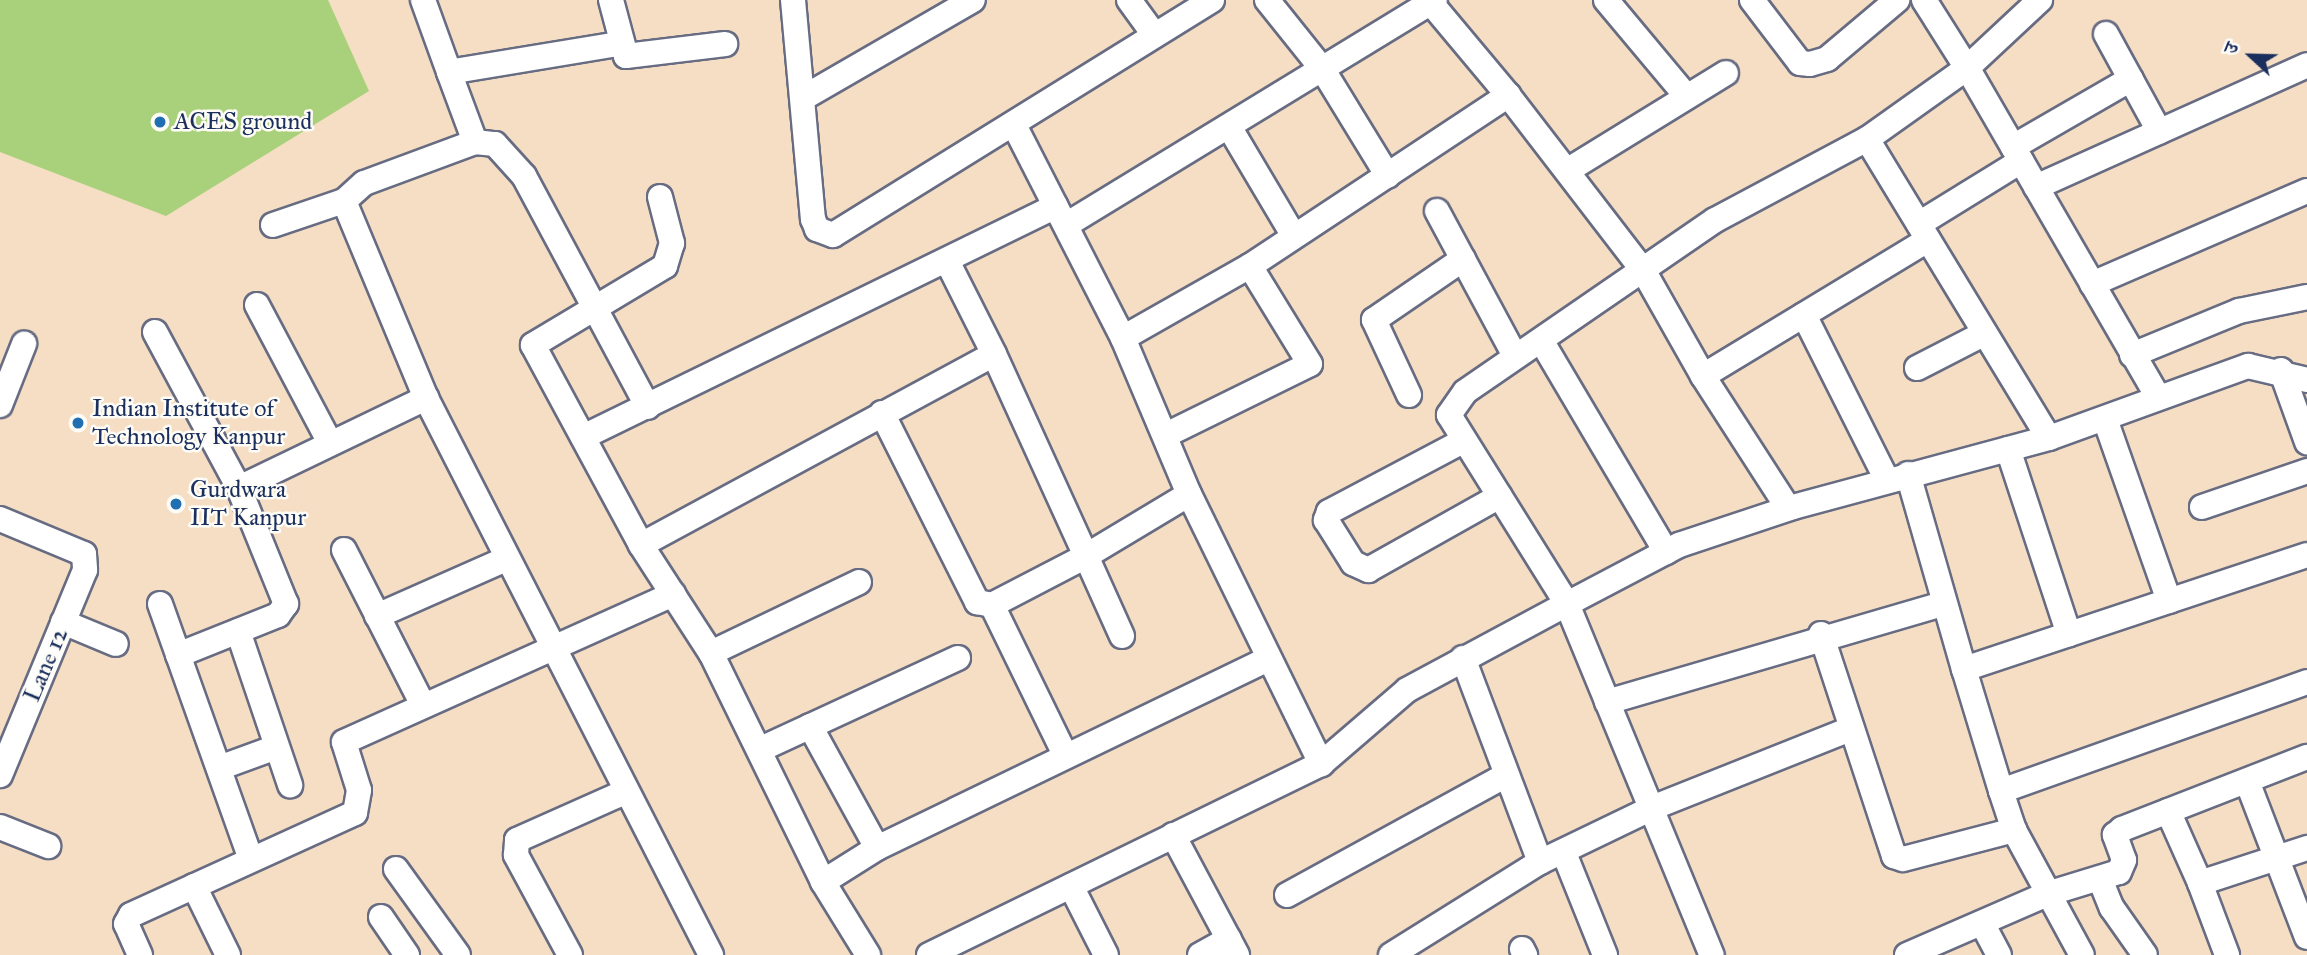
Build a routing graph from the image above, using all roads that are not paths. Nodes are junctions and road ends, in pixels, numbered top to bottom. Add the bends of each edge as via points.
1 (424, 0) edge
2 (611, 0) edge
3 (973, 0) edge
4 (1129, 0) edge
5 (1212, 0) edge
6 (1267, 0) edge
7 (1605, 0) edge
8 (1752, 0) edge
9 (1897, 0) edge
10 (1924, 0) edge
11 (2040, 0) edge
12 (795, 1) edge
13 (1433, 1) edge
14 (1153, 33) junction
15 (2106, 34) dead end
16 (618, 44) junction
17 (725, 44) dead end
18 (2307, 65) edge
19 (1967, 68) junction
20 (1323, 70) junction
21 (449, 72) junction
22 (1726, 73) dead end
23 (2131, 79) junction
24 (1508, 95) junction
25 (1687, 97) junction
26 (803, 98) junction
27 (1014, 125) junction
28 (1230, 130) junction
29 (2159, 131) junction
30 (1867, 139) junction
31 (475, 142) junction
32 (2017, 154) junction
33 (1570, 169) junction
34 (1388, 176) junction
35 (2036, 187) junction
36 (2307, 191) edge
37 (660, 198) dead end
38 (344, 201) junction
39 (1437, 211) dead end
40 (1061, 215) junction
41 (273, 225) dead end
42 (1923, 232) junction
43 (1294, 236) junction
44 (1463, 259) junction
45 (948, 263) junction
46 (1250, 266) junction
47 (1643, 270) junction
48 (2092, 284) junction
49 (2307, 297) edge
50 (257, 305) dead end
51 (596, 309) junction
52 (1804, 316) junction
53 (155, 332) dead end
54 (1985, 333) junction
55 (1122, 338) junction
56 (1542, 342) junction
57 (24, 344) dead end
58 (994, 354) junction
59 (2132, 355) junction
60 (1515, 356) junction
61 (1917, 368) dead end
62 (2281, 369) junction
63 (1703, 376) junction
64 (2307, 380) edge
65 (1409, 396) dead end
66 (2158, 397) junction
67 (426, 398) junction
68 (0, 405) edge
69 (648, 407) junction
70 (881, 413) junction
71 (2105, 419) junction
72 (1168, 434) junction
73 (583, 437) junction
74 (2049, 438) junction
75 (1463, 441) junction
76 (2307, 442) edge
77 (330, 443) junction
78 (2008, 449) junction
79 (2307, 471) edge
80 (1898, 477) junction
81 (239, 488) junction
82 (1189, 494) junction
83 (1500, 496) junction
84 (2202, 507) dead end
85 (1788, 508) junction
86 (0, 519) edge
87 (641, 545) junction
88 (344, 550) dead end
89 (1666, 552) junction
90 (2307, 555) edge
91 (1086, 556) junction
92 (506, 559) junction
93 (859, 582) dead end
94 (673, 594) junction
95 (2169, 601) junction
96 (160, 604) dead end
97 (1567, 604) junction
98 (1942, 604) junction
99 (992, 605) junction
100 (377, 616) junction
101 (63, 622) junction
102 (238, 631) junction
103 (2070, 634) junction
104 (1821, 635) junction
105 (1122, 636) dead end
106 (116, 644) dead end
107 (555, 651) junction
108 (711, 653) junction
109 (178, 655) junction
110 (958, 658) dead end
111 (1463, 659) junction
112 (1268, 660) junction
113 (1964, 669) junction
114 (2307, 682) edge
115 (1607, 702) junction
116 (422, 703) junction
117 (810, 726) junction
118 (1851, 729) junction
119 (274, 748) junction
120 (761, 749) junction
121 (1065, 755) junction
122 (2307, 757) edge
123 (2, 763) edge
124 (1321, 764) junction
125 (219, 768) junction
126 (1506, 775) junction
127 (2247, 780) junction
128 (290, 785) dead end
129 (627, 791) junction
130 (2001, 791) junction
131 (1652, 808) junction
132 (2168, 811) junction
133 (0, 827) edge
134 (2014, 830) junction
135 (1173, 835) junction
136 (48, 846) dead end
137 (877, 848) junction
138 (2307, 848) edge
139 (1563, 853) junction
140 (251, 859) junction
141 (2276, 860) junction
142 (1540, 862) junction
143 (396, 869) dead end
144 (2100, 878) junction
145 (823, 882) junction
146 (2200, 883) junction
147 (194, 886) junction
148 (1071, 886) junction
149 (2047, 894) junction
150 (1287, 895) dead end
151 (381, 917) dead end
152 (1982, 923) junction
153 (2307, 937) edge
154 (975, 946) edge
155 (1233, 947) edge
156 (135, 954) edge
157 (229, 955) edge
158 (407, 955) edge
159 (458, 955) edge
160 (570, 955) edge
161 (710, 955) edge
162 (868, 955) edge
163 (929, 955) edge
164 (1106, 955) edge
165 (1199, 955) edge
166 (1391, 955) edge
167 (1605, 955) edge
168 (1712, 955) edge
169 (1907, 955) edge
170 (1999, 955) edge
171 (2082, 955) edge
172 (2145, 955) edge
173 (2227, 955) edge

1 - 21 street
2 - 16 street
3 - 26 street
4 - 14 street
5 - 14 street
6 - 20 street
7 - 25 street
8 - 9 street via 1800,62 1810,64 1827,59
10 - 19 street
11 - 19 street
12 - 26 street
13 - 20 street
13 - 24 street
14 - 27 street
15 - 23 street
16 - 17 street via 626,56 637,57
16 - 21 street
18 - 29 street
19 - 30 street
19 - 32 street
20 - 28 street
20 - 34 street
21 - 31 street
22 - 25 street
23 - 29 street
23 - 32 street
24 - 33 street
24 - 34 street
25 - 33 street
26 - 27 street via 813,219 828,235
27 - 40 street
28 - 40 street
28 - 43 street
29 - 35 street
30 - 42 street
30 - 47 street via 1715,220
31 - 38 street via 364,183
31 - 51 street via 495,144 524,176
32 - 35 street
32 - 42 street
33 - 47 street
34 - 43 street
35 - 48 street
36 - 48 street
37 - 51 street via 671,260
38 - 41 street
38 - 67 street
39 - 44 street
40 - 45 street
40 - 55 street
42 - 52 street
42 - 54 street
43 - 46 street
44 - 60 street
44 - 65 street via 1374,320
45 - 58 street
45 - 69 street
46 - 55 street
46 - 72 street via 1310,364
47 - 56 street
47 - 63 street
48 - 59 street
49 - 59 street via 2239,311
50 - 77 street
51 - 69 street
51 - 73 street via 533,345
52 - 63 street
52 - 80 street
53 - 81 street
54 - 61 street
54 - 74 street
55 - 72 street
56 - 60 street
56 - 89 street
57 - 68 street
58 - 70 street
58 - 91 street
59 - 66 street
60 - 75 street via 1454,404 1450,423
62 - 64 street
62 - 66 street via 2248,366
62 - 76 street
63 - 85 street
66 - 71 street
67 - 77 street
67 - 92 street
69 - 73 street
70 - 87 street
70 - 99 street via 972,596
71 - 74 street
71 - 95 street
72 - 82 street
73 - 87 street
74 - 78 street
75 - 83 street
75 - 83 street via 1329,512 1326,520 1353,564 1368,570
77 - 81 street
78 - 80 street
78 - 103 street
79 - 84 street
80 - 85 street
80 - 98 street
81 - 102 street via 286,604 278,615
82 - 91 street
82 - 112 street
83 - 97 street
85 - 89 street
86 - 101 street, Lane 12 via 84,554 85,570
87 - 94 street
88 - 100 street
89 - 97 street
90 - 95 street
91 - 99 street
91 - 105 street
92 - 100 street
92 - 107 street
93 - 108 street
94 - 107 street
94 - 108 street
95 - 103 street
96 - 109 street
97 - 111 street
97 - 115 street
98 - 104 street
98 - 113 street
99 - 121 street
100 - 116 street
101 - 106 street
101 - 123 street, Lane 12
102 - 109 street
102 - 119 street
103 - 113 street
104 - 115 street
104 - 118 street
107 - 116 street
107 - 129 street
108 - 120 street
109 - 125 street
110 - 117 street
111 - 124 street via 1407,690
111 - 126 street
112 - 121 street
112 - 124 street
113 - 130 street
114 - 130 street
115 - 131 street
116 - 140 street via 344,741 359,790 355,813
117 - 120 street
117 - 137 street
118 - 131 street
118 - 134 street via 1894,856 1903,859
119 - 125 street
119 - 128 street
120 - 145 street
121 - 137 street
122 - 127 street
124 - 135 street
125 - 140 street
126 - 142 street
126 - 150 street
127 - 132 street
127 - 141 street
129 - 160 street via 517,840 516,855
129 - 161 street
130 - 134 street
131 - 139 street
131 - 168 street
132 - 144 street via 2115,835 2123,866
132 - 146 street
133 - 136 street
134 - 149 street
135 - 148 street
135 - 155 street
137 - 145 street
138 - 141 street
139 - 142 street
139 - 167 street
140 - 147 street
141 - 146 street
141 - 153 street
142 - 166 street
143 - 159 street
144 - 149 street
144 - 172 street via 2112,908
145 - 162 street
146 - 173 street
147 - 156 street via 131,915 126,924
147 - 157 street
148 - 154 street
148 - 164 street
149 - 152 street
149 - 171 street
151 - 158 street
152 - 169 street
152 - 170 street
154 - 163 street
155 - 165 street

